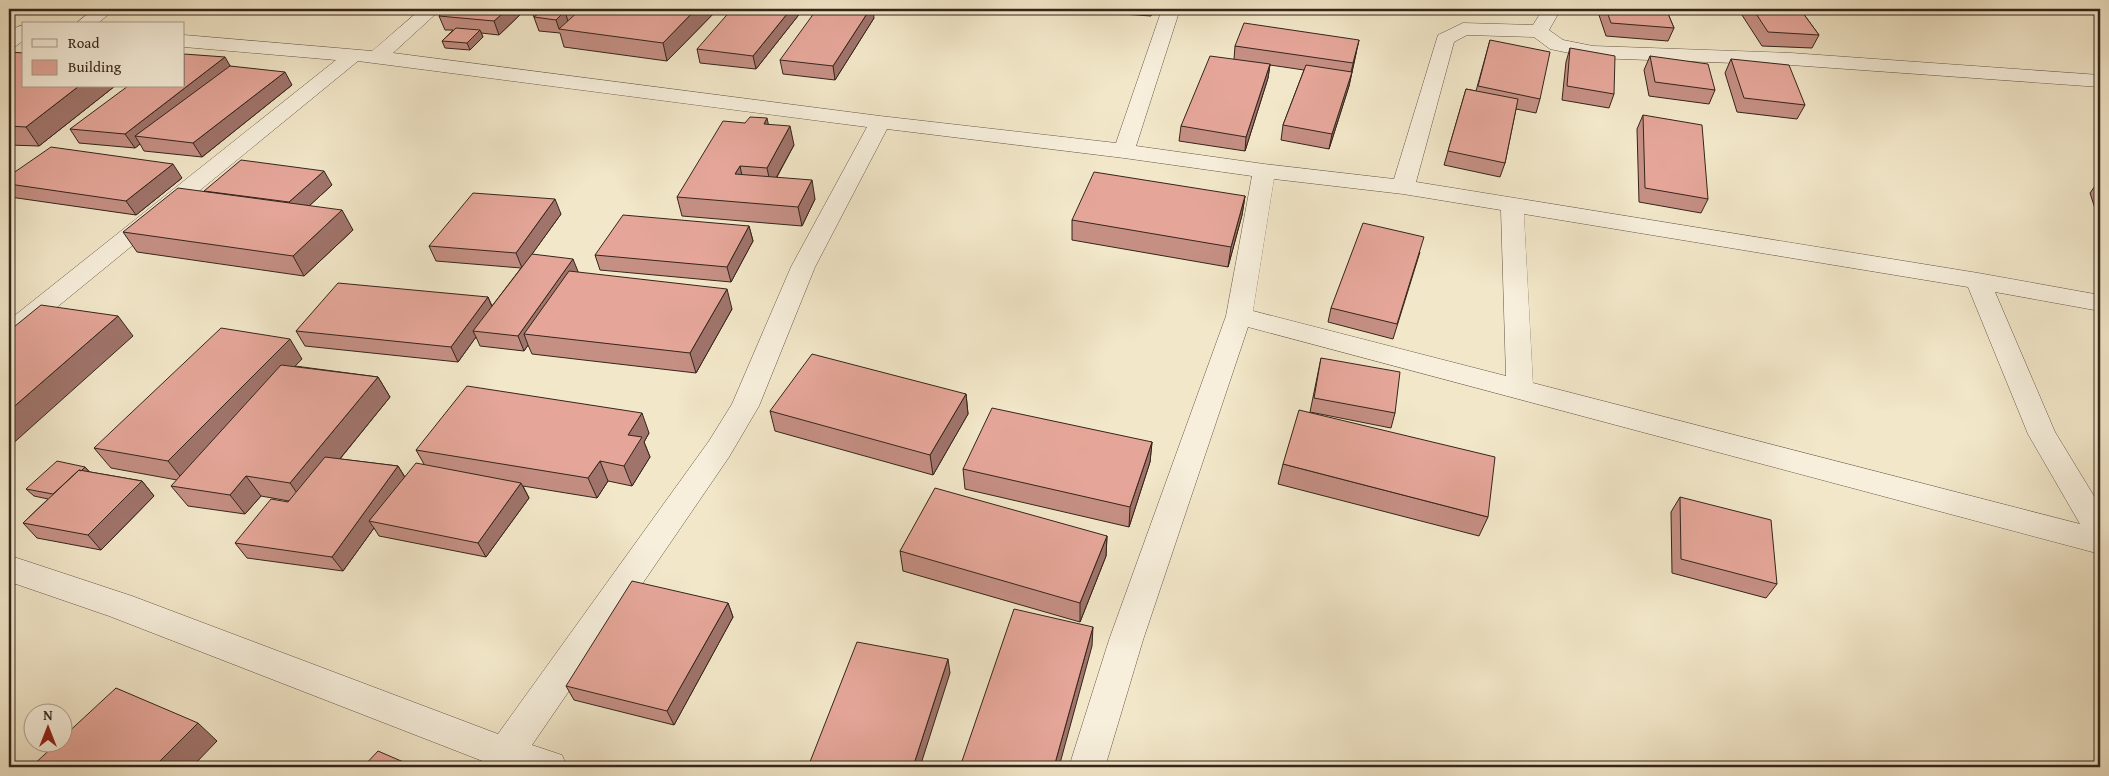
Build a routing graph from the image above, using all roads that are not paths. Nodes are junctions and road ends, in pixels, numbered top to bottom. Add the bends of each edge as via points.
1 (106, 9) edge
2 (432, 9) edge
3 (1171, 9) edge
4 (1552, 9) edge
5 (87, 22) edge
6 (9, 31) edge
7 (22, 31) edge
8 (1539, 31) junction
9 (22, 32) edge
10 (9, 42) edge
11 (185, 42) edge
12 (353, 56) junction
13 (378, 57) junction
14 (2100, 81) edge
15 (880, 122) junction
16 (1124, 151) junction
17 (1264, 171) junction
18 (1403, 187) junction
19 (1512, 205) junction
20 (1978, 281) junction
21 (2100, 303) edge
22 (1239, 316) junction
23 (9, 333) edge
24 (1520, 390) junction
25 (2100, 532) edge
26 (2100, 542) edge
27 (11, 570) edge
28 (505, 753) junction
29 (549, 767) edge
30 (1088, 767) edge

1 - 5 street
2 - 13 street
3 - 16 street
4 - 8 street
6 - 7 street
8 - 14 street via 1557,45 1593,52 1791,59
8 - 18 street via 1463,29 1446,39
9 - 10 street
11 - 12 street
12 - 13 street
12 - 23 street
13 - 15 street
15 - 16 street
15 - 28 street via 803,267 745,406 719,448
16 - 17 street
17 - 18 street
17 - 22 street
18 - 19 street
19 - 20 street
19 - 24 street
20 - 21 street
20 - 25 street via 2042,434
22 - 24 street
22 - 30 street via 1126,640
24 - 26 street
27 - 28 street via 120,606
28 - 29 street

